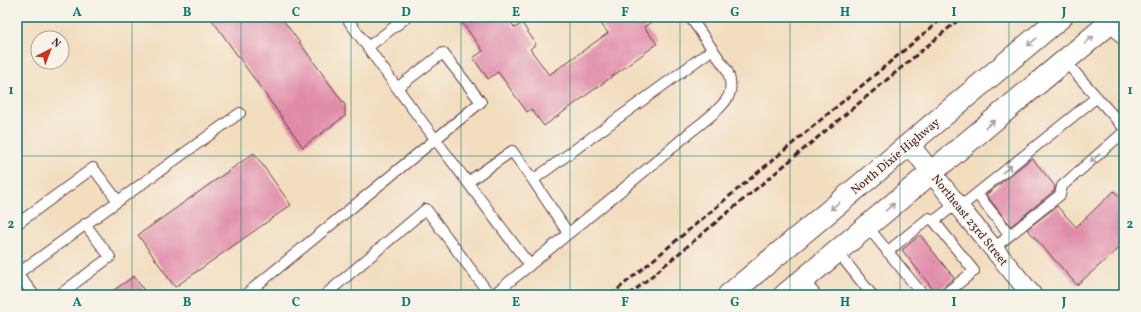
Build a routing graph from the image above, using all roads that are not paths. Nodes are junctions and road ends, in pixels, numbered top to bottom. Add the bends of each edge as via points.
1 (346, 17) edge
2 (407, 17) edge
3 (690, 17) edge
4 (1061, 17) edge
5 (1113, 20) edge
6 (1124, 42) edge
7 (368, 47) junction
8 (713, 49) junction
9 (1065, 61) junction
10 (397, 88) junction
11 (1097, 96) junction
12 (240, 113) dead end
13 (1124, 128) edge
14 (1124, 132) edge
15 (436, 139) junction
16 (909, 144) junction
17 (931, 173) junction
18 (533, 180) junction
19 (468, 182) junction
20 (977, 194) junction
21 (118, 201) junction
22 (958, 206) junction
23 (934, 221) junction
24 (17, 224) edge
25 (85, 224) junction
26 (867, 226) junction
27 (568, 233) junction
28 (1010, 235) junction
29 (993, 249) junction
30 (837, 251) junction
31 (887, 252) junction
32 (530, 265) junction
33 (17, 274) edge
34 (810, 287) edge
35 (34, 295) edge
36 (59, 295) edge
37 (245, 295) edge
38 (327, 295) edge
39 (492, 295) edge
40 (728, 295) edge
41 (785, 295) edge
42 (872, 295) edge
43 (923, 295) edge
44 (944, 295) edge
45 (1032, 295) edge

1 - 7 lane
2 - 7 lane
3 - 8 lane
4 -> 16 main road, North Dixie Highway
5 - 6 lane
9 -> 5 main road
7 - 10 lane
8 - 18 lane
8 - 27 lane via 730,78 729,96 723,104
9 - 11 lane
17 -> 9 main road
10 - 15 lane
10 - 15 lane via 443,53 482,102
11 - 13 lane
20 -> 11 lane
12 - 21 lane
14 -> 28 lane via 1062,186 1060,195
15 - 19 lane
15 - 37 lane
16 - 17 street, Northeast 23rd Street
16 -> 40 main road, North Dixie Highway
17 - 22 street, Northeast 23rd Street
26 -> 17 main road
18 - 19 lane via 512,151
18 - 27 lane
19 - 32 lane
20 - 22 lane
20 - 28 lane
21 - 24 lane via 93,168
21 - 25 lane
22 - 23 lane
22 - 29 street, Northeast 23rd Street
23 - 31 lane via 929,218
23 - 44 lane via 974,272
25 - 33 lane
25 - 36 lane via 110,257
26 - 30 main road
26 - 31 lane
27 - 32 lane
28 - 29 lane
29 - 45 street, Northeast 23rd Street
30 - 34 main road
30 - 42 lane
31 - 43 lane
32 - 39 lane
33 - 35 lane
34 - 41 main road
38 - 39 lane via 426,209

